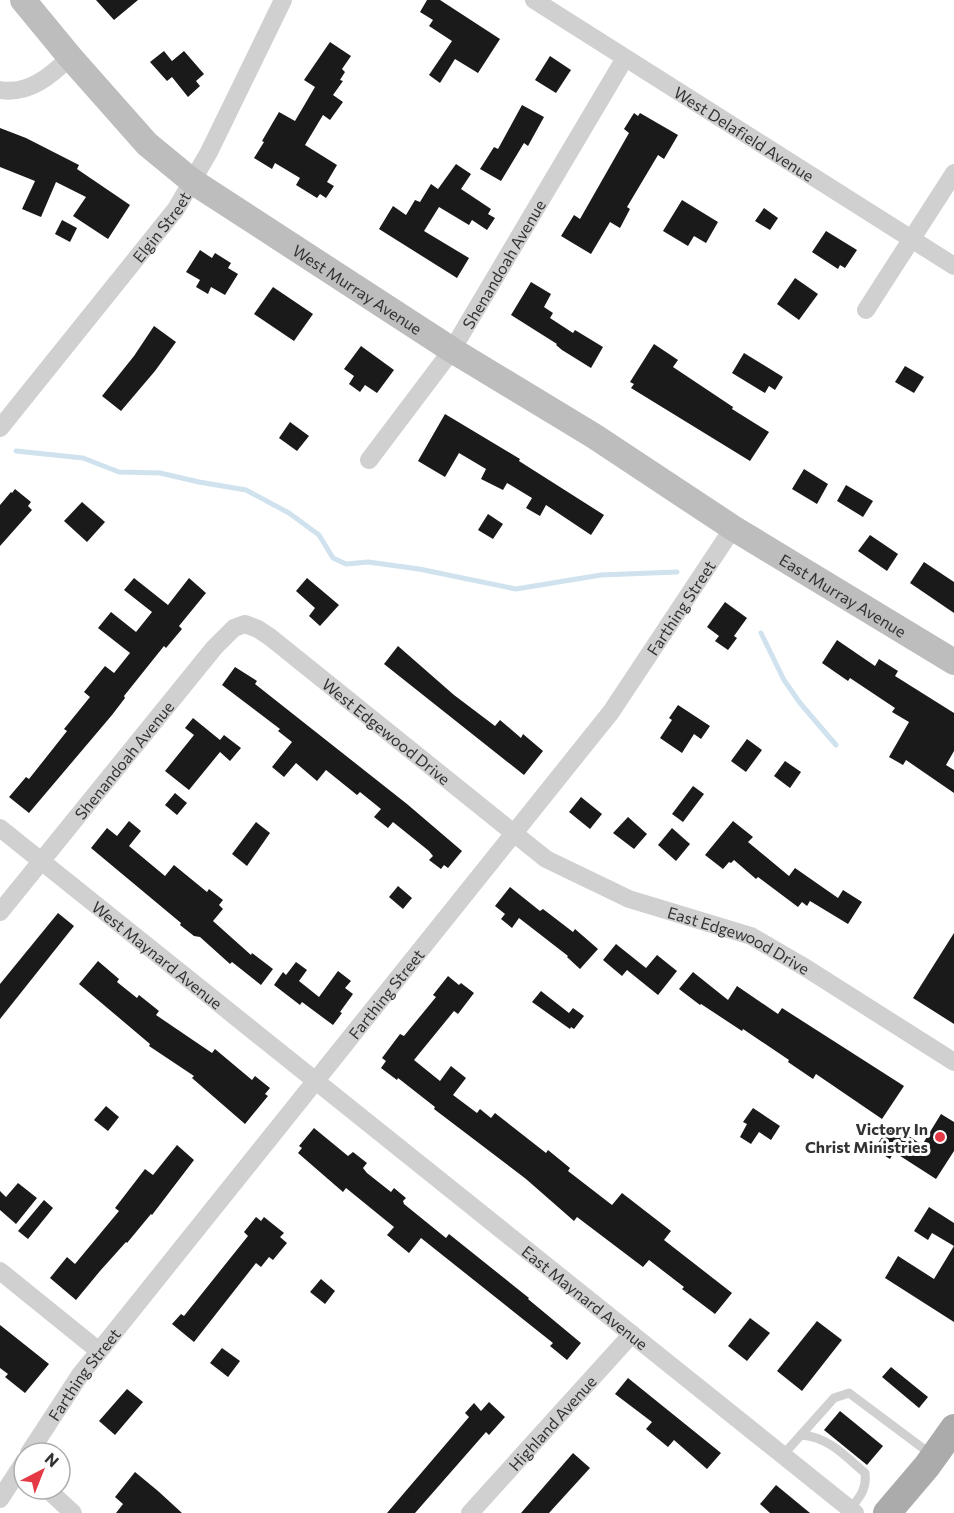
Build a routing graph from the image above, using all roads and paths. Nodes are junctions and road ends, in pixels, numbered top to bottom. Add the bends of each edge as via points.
1 (23, 0) edge
2 (283, 0) edge
3 (534, 0) edge
4 (70, 57) junction
5 (625, 58) junction
6 (0, 90) edge
7 (954, 173) edge
8 (192, 181) junction
9 (911, 239) junction
10 (954, 266) edge
11 (866, 310) dead end
12 (452, 350) junction
13 (0, 428) edge
14 (369, 460) dead end
15 (733, 528) junction
16 (258, 629) joint
17 (954, 662) edge
18 (0, 828) edge
19 (514, 834) junction
20 (41, 861) junction
21 (0, 912) edge
22 (954, 1062) edge
23 (316, 1080) junction
24 (0, 1271) edge
25 (632, 1334) junction
26 (99, 1351) junction
27 (801, 1436) junction
28 (38, 1441) edge
29 (946, 1445) edge
30 (783, 1455) junction
31 (12, 1481) edge
32 (0, 1499) edge
33 (60, 1501) edge
34 (853, 1511) edge
35 (73, 1513) edge
36 (470, 1513) edge
37 (887, 1513) edge

1 - 4 street, West Murray Avenue
2 - 8 street, Elgin Street
3 - 5 street, West Delafield Avenue
4 - 6 street via 37,84 22,90
4 - 8 street, West Murray Avenue via 147,144
5 - 9 street, West Delafield Avenue
5 - 12 street, Shenandoah Avenue
7 - 9 street
8 - 12 street, West Murray Avenue
8 - 13 street, Elgin Street via 176,209
9 - 10 street, West Delafield Avenue
9 - 11 street
12 - 14 street, Shenandoah Avenue
12 - 15 street, West Murray Avenue via 594,436
15 - 17 street, East Murray Avenue
15 - 19 street, Farthing Street via 611,712
16 - 19 street, West Edgewood Drive
16 - 20 street, Shenandoah Avenue via 245,624 234,628 214,648
18 - 20 street, West Maynard Avenue
19 - 22 street, East Edgewood Drive via 546,859 628,899 751,936
19 - 23 street, Farthing Street
20 - 21 street, Shenandoah Avenue
20 - 23 street, West Maynard Avenue
23 - 25 street, East Maynard Avenue
23 - 26 street, Farthing Street
24 - 26 street
25 - 30 street, East Maynard Avenue
25 - 36 street, Highland Avenue
26 - 28 street, Farthing Street
27 - 29 lane via 834,1398 849,1393
27 - 30 lane
27 - 34 lane via 815,1436 831,1444 865,1473 867,1485
29 - 37 main road
30 - 34 street, East Maynard Avenue
31 - 32 street, Farthing Street
33 - 35 street

